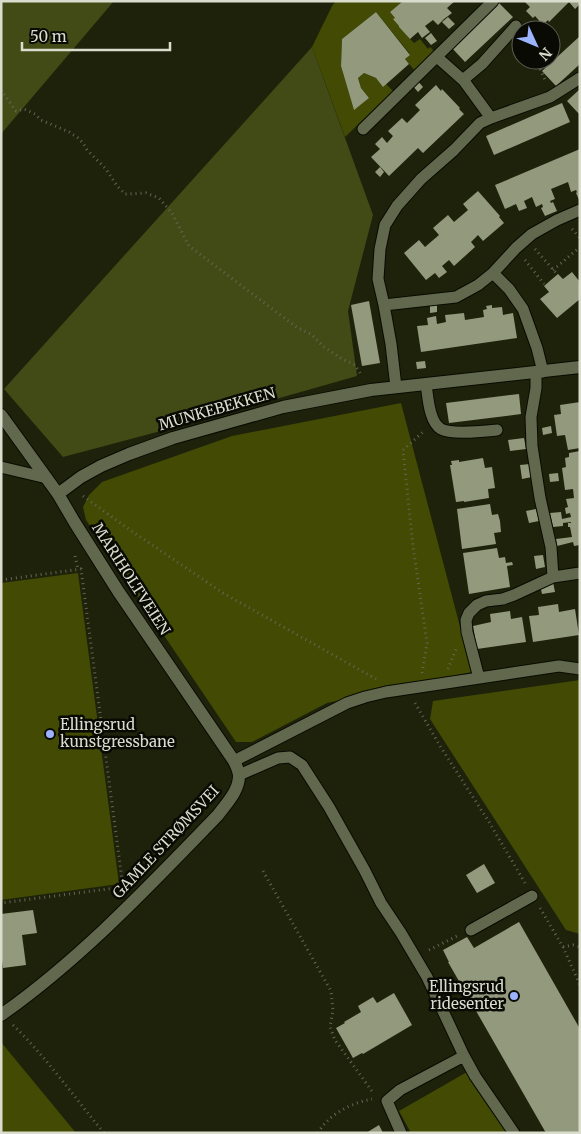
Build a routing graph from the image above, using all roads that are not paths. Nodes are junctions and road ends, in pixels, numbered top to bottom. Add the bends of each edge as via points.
1 (493, 1) edge
2 (511, 32) edge
3 (437, 57) junction
4 (580, 78) edge
5 (464, 81) junction
6 (491, 118) junction
7 (363, 129) dead end
8 (580, 210) edge
9 (493, 273) junction
10 (384, 305) junction
11 (580, 367) edge
12 (540, 372) junction
13 (426, 384) junction
14 (396, 388) junction
15 (1, 415) edge
16 (497, 430) dead end
17 (1, 467) edge
18 (47, 478) junction
19 (58, 494) junction
20 (580, 573) edge
21 (552, 577) junction
22 (580, 669) edge
23 (479, 678) junction
24 (234, 761) junction
25 (239, 774) junction
26 (532, 896) road end
27 (471, 930) road end
28 (2, 1014) edge
29 (464, 1056) junction
30 (401, 1133) edge
31 (514, 1133) edge

1 - 3 lane
2 - 5 lane
3 - 5 lane
3 - 7 lane
4 - 6 lane via 553,95
5 - 6 lane
6 - 10 lane via 480,123 421,179 385,225 378,280
8 - 9 lane via 532,234
9 - 10 lane via 456,296
9 - 12 lane via 522,309 537,348
10 - 14 lane
11 - 12 street, MUNKEBEKKEN
12 - 13 street, MUNKEBEKKEN
12 - 21 lane via 530,417 540,498 551,547
13 - 14 street, MUNKEBEKKEN
13 - 16 lane via 429,408 434,421 443,430
14 - 19 street, MUNKEBEKKEN via 283,407 172,438 100,466
15 - 18 street, MARIHOLTVEIEN
17 - 18 lane
18 - 19 street, MARIHOLTVEIEN
19 - 24 street, MARIHOLTVEIEN via 118,590
20 - 21 lane
21 - 23 lane via 514,595 486,601 469,613 467,632
22 - 23 lane via 559,666
23 - 24 lane via 386,692 346,704
24 - 25 street
25 - 28 street, GAMLE STRØMSVEI via 238,784 218,815 124,910 31,994
25 - 29 lane via 278,758 290,757 302,765 330,807 381,903 427,976
26 - 27 lane
29 - 30 lane via 400,1090 388,1101
29 - 31 lane

